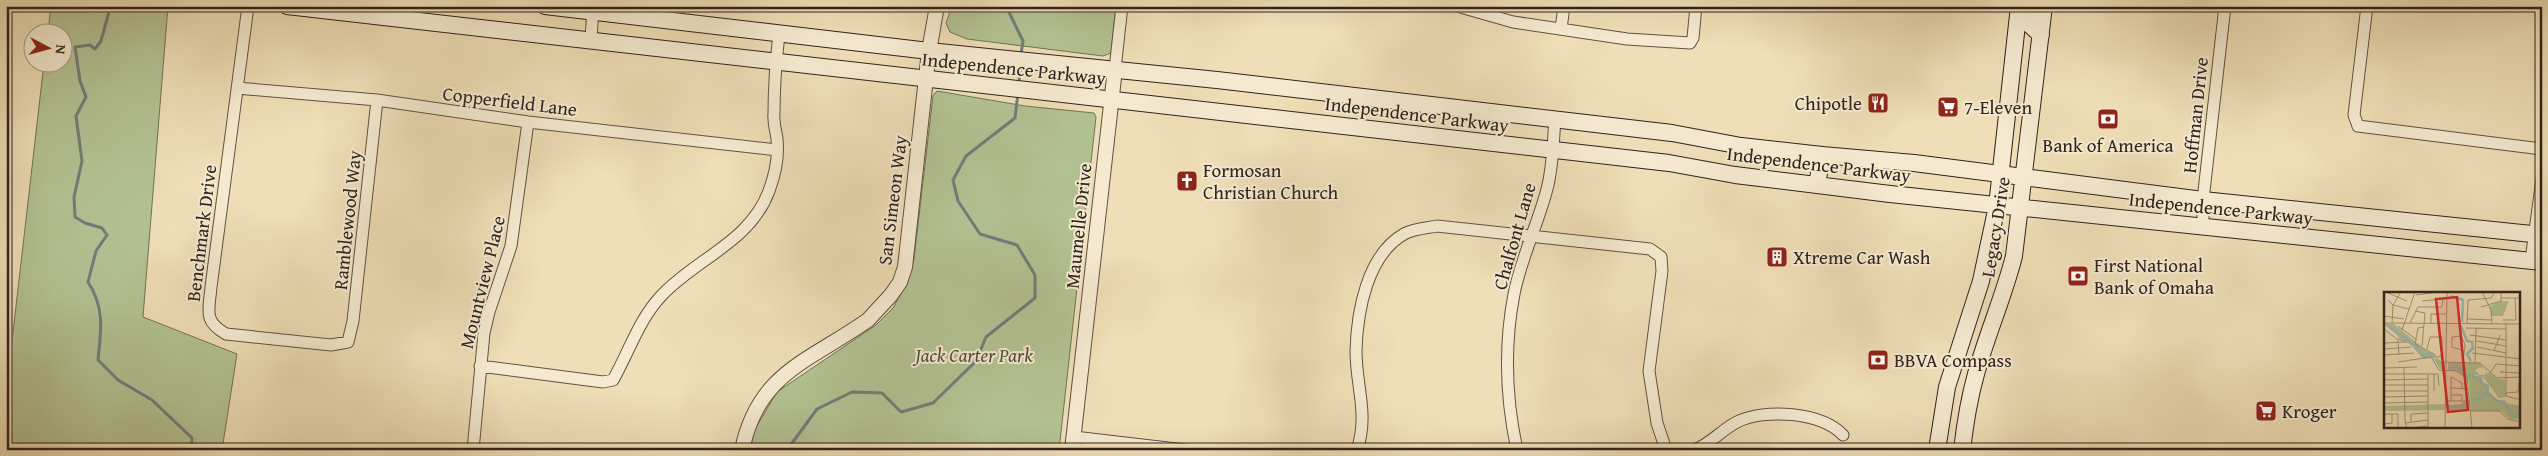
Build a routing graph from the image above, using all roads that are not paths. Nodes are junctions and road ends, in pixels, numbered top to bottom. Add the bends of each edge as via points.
1 (248, 6) edge
2 (287, 6) edge
3 (545, 6) edge
4 (937, 6) edge
5 (1122, 6) edge
6 (1457, 6) edge
7 (1564, 6) edge
8 (1696, 6) edge
9 (2020, 6) edge
10 (2030, 6) edge
11 (2044, 6) edge
12 (2225, 6) edge
13 (2368, 6) edge
14 (593, 9) edge
15 (373, 11) edge
16 (1561, 30) junction
17 (779, 34) junction
18 (2041, 35) junction
19 (591, 41) junction
20 (929, 51) junction
21 (776, 63) junction
22 (1115, 69) junction
23 (926, 80) junction
24 (237, 88) junction
25 (1111, 98) junction
26 (377, 100) junction
27 (1555, 120) junction
28 (528, 122) junction
29 (2542, 149) edge
30 (777, 150) junction
31 (1552, 150) junction
32 (1822, 155) junction
33 (2000, 172) junction
34 (2024, 177) junction
35 (2542, 179) edge
36 (1817, 185) junction
37 (2203, 200) junction
38 (1997, 206) junction
39 (2021, 208) junction
40 (2346, 214) junction
41 (2203, 228) junction
42 (2538, 235) edge
43 (1532, 236) junction
44 (2343, 240) junction
45 (2536, 261) edge
46 (348, 342) joint
47 (480, 366) junction
48 (1952, 366) junction
49 (1976, 373) junction
50 (1843, 435) dead end
51 (1073, 443) edge
52 (1162, 448) edge
53 (473, 450) edge
54 (742, 450) edge
55 (1185, 450) edge
56 (1357, 450) edge
57 (1517, 450) edge
58 (1666, 450) edge
59 (1694, 450) edge
60 (1937, 450) edge
61 (1962, 450) edge

1 - 24 street, Benchmark Drive
2 - 15 main road, Independence Parkway
3 - 14 main road, Independence Parkway
4 - 20 street, San Simeon Way
5 - 22 street, Maumelle Drive
6 - 16 street via 1513,22
7 - 16 street
8 - 16 street via 1690,43
9 - 33 main road, Legacy Drive
10 - 18 main road via 2029,24
11 - 18 main road, Legacy Drive
12 - 37 street, Hoffman Drive
13 - 29 street via 2354,115 2358,126
14 - 17 main road, Independence Parkway
14 - 19 street
15 - 19 main road, Independence Parkway
17 - 20 main road, Independence Parkway
17 - 21 street
18 - 34 main road, Legacy Drive
19 - 21 main road, Independence Parkway
20 - 22 main road, Independence Parkway
20 - 23 street, San Simeon Way
21 - 23 main road, Independence Parkway
21 - 30 street via 774,116
22 - 25 street, Maumelle Drive
22 - 27 main road, Independence Parkway
23 - 25 main road, Independence Parkway
23 - 54 street, San Simeon Way via 908,248 900,282 868,320 779,378 755,408
24 - 26 street, Copperfield Lane
24 - 46 street, Benchmark Drive via 211,287 210,319 213,326 226,334 332,346
25 - 31 main road, Independence Parkway
25 - 51 street, Maumelle Drive
26 - 28 street, Copperfield Lane
26 - 46 street, Ramblewood Way
27 - 31 street, Chalfont Lane
27 - 32 main road, Independence Parkway
28 - 30 street, Copperfield Lane
28 - 47 street, Mountview Place via 511,246 489,312
30 - 47 street via 769,192 752,222 741,235 697,265 662,296 630,341 613,380 603,382
31 - 36 main road, Independence Parkway
31 - 43 street, Chalfont Lane via 1548,187
32 - 33 main road, Independence Parkway
32 - 36 main road
33 - 34 main road, Independence Parkway
33 - 38 main road, Legacy Drive
34 - 37 main road, Independence Parkway
34 - 39 main road, Legacy Drive
35 - 42 street
36 - 38 main road, Independence Parkway
37 - 40 main road, Independence Parkway
37 - 41 street, Hoffman Drive
38 - 39 main road, Independence Parkway
38 - 48 main road, Legacy Drive via 1982,281
39 - 41 main road, Independence Parkway
39 - 49 main road, Legacy Drive via 2005,292
40 - 42 main road, Independence Parkway
40 - 44 main road
41 - 44 main road, Independence Parkway
42 - 45 street
43 - 56 street via 1437,226 1404,233 1388,246 1371,276 1361,305 1356,350 1363,431
43 - 57 street, Chalfont Lane via 1514,296 1508,362
43 - 58 street via 1650,249 1661,257 1649,371 1651,396
44 - 45 main road, Independence Parkway
47 - 53 street, Mountview Place
48 - 49 main road
48 - 60 main road, Legacy Drive
49 - 61 main road, Legacy Drive
50 - 59 street via 1826,421 1764,414 1735,423
51 - 52 street
52 - 55 street

